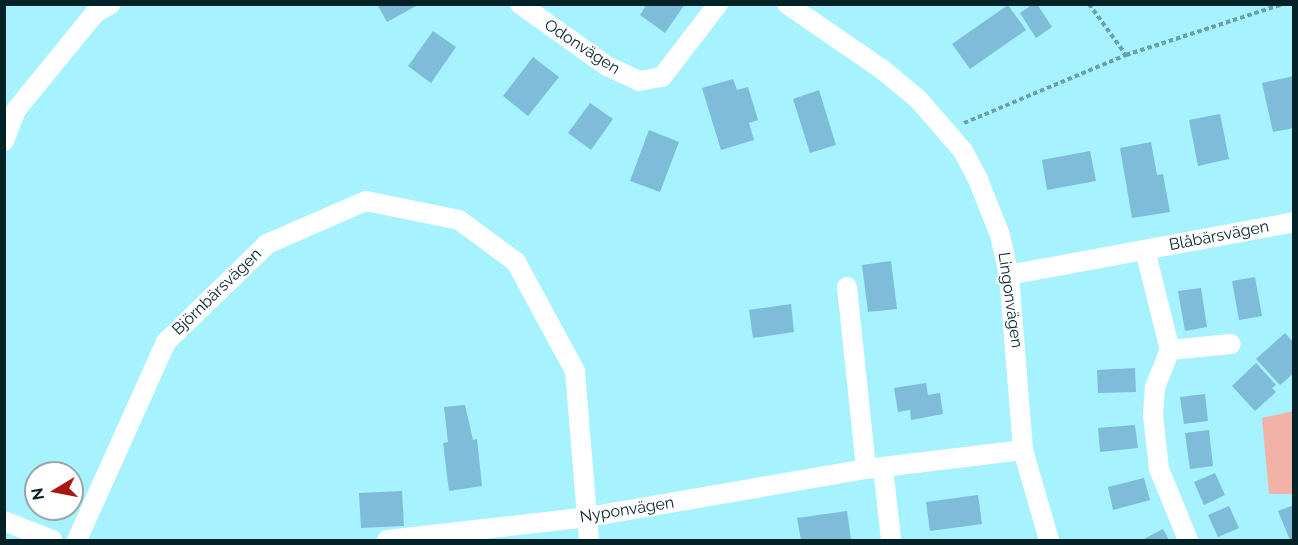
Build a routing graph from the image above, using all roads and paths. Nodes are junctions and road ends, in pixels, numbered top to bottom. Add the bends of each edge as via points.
1 (111, 4) edge
2 (520, 4) edge
3 (718, 4) edge
4 (787, 4) edge
5 (1089, 4) edge
6 (1283, 4) edge
7 (1126, 55) junction
8 (947, 130) junction
9 (4, 141) edge
10 (1293, 222) edge
11 (1145, 250) junction
12 (1009, 275) junction
13 (847, 287) dead end
14 (1231, 345) dead end
15 (1170, 350) junction
16 (1023, 450) junction
17 (874, 468) junction
18 (588, 517) junction
19 (4, 521) edge
20 (52, 540) edge
21 (77, 540) edge
22 (387, 540) edge
23 (589, 540) edge
24 (891, 540) edge
25 (1049, 540) edge
26 (1188, 540) edge

1 - 9 street via 95,13 16,110
2 - 3 street, Odonvägen via 607,66 639,81 663,77
4 - 8 street, Lingonvägen via 883,70
5 - 7 path
6 - 7 path
7 - 8 path
8 - 12 street, Lingonvägen via 963,151 990,206
10 - 11 street, Blåbärsvägen
11 - 12 street, Blåbärsvägen
11 - 15 street, Blåbärsvägen
12 - 16 street, Lingonvägen
13 - 17 street
14 - 15 street
15 - 26 street via 1155,387 1153,415 1159,469
16 - 17 street, Nyponvägen
16 - 25 street, Lingonvägen
17 - 18 street, Nyponvägen
17 - 24 street
18 - 21 street, Björnbärsvägen via 575,370 516,262 459,220 366,201 267,243 166,342
18 - 22 street, Nyponvägen
18 - 23 street, Björnbärsvägen
19 - 20 street

